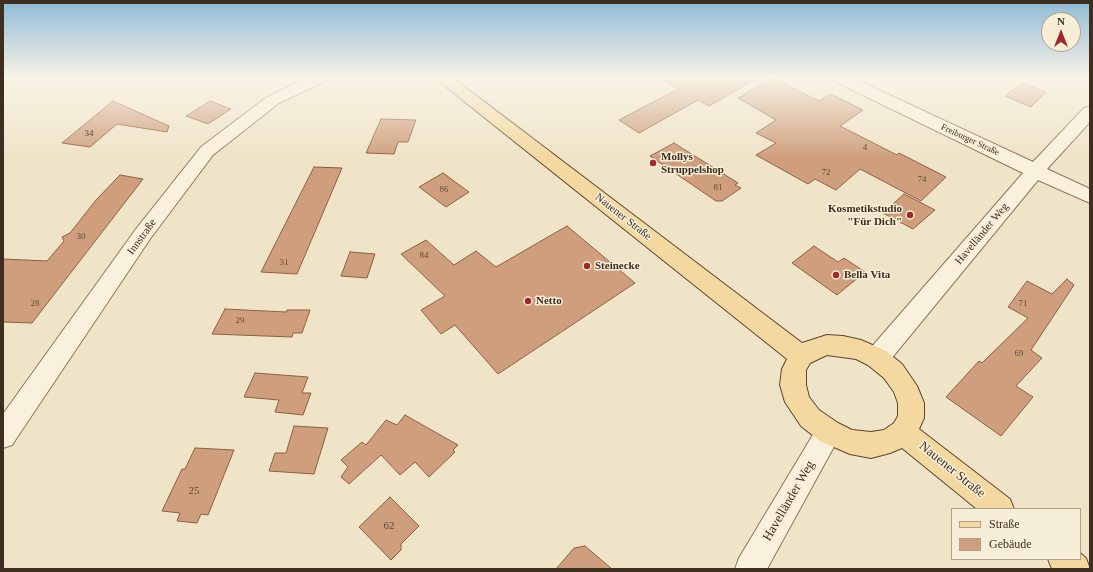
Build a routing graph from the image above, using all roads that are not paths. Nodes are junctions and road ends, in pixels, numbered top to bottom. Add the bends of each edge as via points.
1 (267, 105) edge
2 (477, 105) edge
3 (897, 105) edge
4 (1090, 112) edge
5 (1035, 170) junction
6 (1090, 197) edge
7 (801, 356) junction
8 (877, 358) junction
9 (6, 428) edge
10 (829, 432) junction
11 (903, 432) junction
12 (999, 508) edge
13 (1064, 560) edge
14 (750, 569) edge
15 (1076, 569) edge

1 - 9 street, Innstraße via 207,151 143,234
2 - 7 main road, Nauener Straße
3 - 5 street, Freiburger Straße
4 - 5 street, Havelländer Weg
5 - 6 street, Freiburger Straße
5 - 8 street, Havelländer Weg
7 - 8 main road via 813,349 833,345 861,350
7 - 10 main road via 793,377 798,402 810,418
8 - 11 main road via 893,371 911,402 911,418
10 - 11 main road via 850,442 871,445 890,441
10 - 14 street, Havelländer Weg
11 - 12 main road, Nauener Straße
13 - 15 main road

